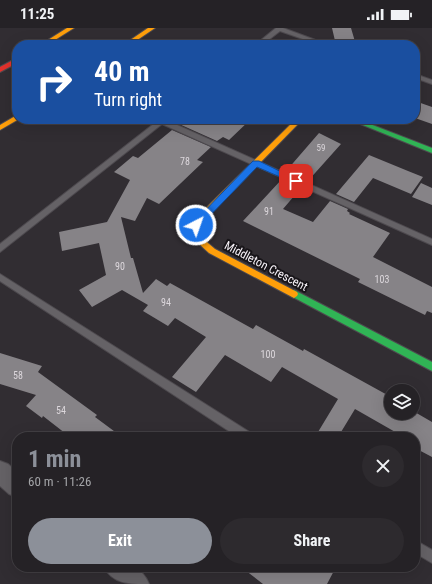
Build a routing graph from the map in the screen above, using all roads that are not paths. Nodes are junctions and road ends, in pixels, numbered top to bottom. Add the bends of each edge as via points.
1 (71, 28) edge
2 (152, 28) edge
3 (279, 28) edge
4 (51, 40) edge
5 (134, 40) edge
6 (264, 40) edge
7 (312, 40) edge
8 (12, 63) edge
9 (0, 70) edge
10 (420, 78) edge
11 (432, 82) edge
12 (12, 120) edge
13 (158, 124) edge
14 (172, 124) edge
15 (295, 124) edge
16 (364, 124) edge
17 (0, 128) edge
18 (432, 151) edge
19 (256, 163) junction
20 (432, 242) edge
21 (0, 249) edge
22 (0, 277) edge
23 (432, 367) edge
24 (239, 432) edge
25 (0, 472) edge
26 (12, 482) edge
27 (420, 549) edge
28 (432, 557) edge
29 (122, 572) edge
30 (137, 584) edge

1 - 4 main road
2 - 5 main road
3 - 6 lane
3 - 7 lane
8 - 9 main road
10 - 11 lane
12 - 17 main road
13 - 21 lane
14 - 19 lane
15 - 19 main road, Middleton Crescent
16 - 18 main road
19 - 20 lane
19 - 23 main road, Middleton Crescent via 190,232 212,251
22 - 24 lane
25 - 26 street
27 - 28 lane
29 - 30 street

